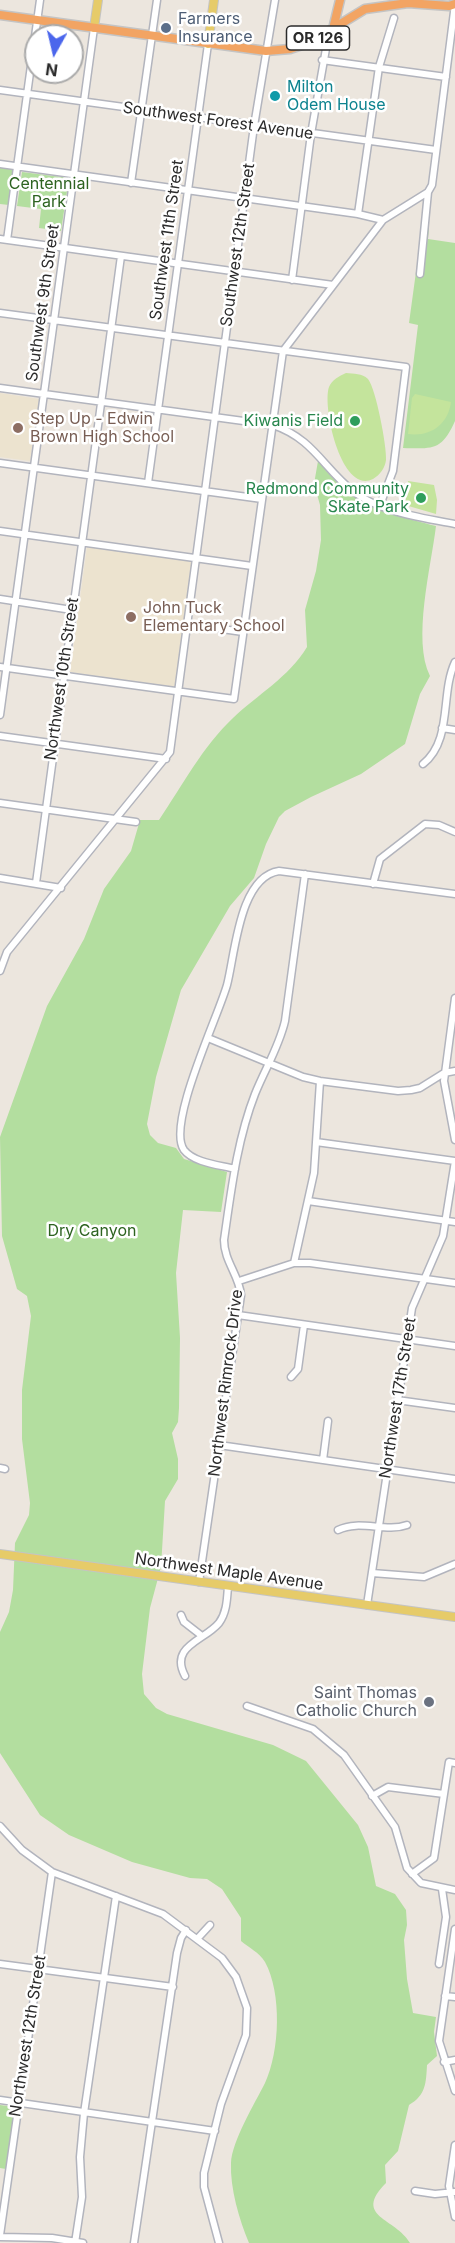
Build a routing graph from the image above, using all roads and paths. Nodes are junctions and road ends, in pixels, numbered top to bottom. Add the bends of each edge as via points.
1 (40, 0) edge
2 (98, 0) edge
3 (157, 0) edge
4 (214, 0) edge
5 (275, 0) edge
6 (340, 0) edge
7 (448, 0) edge
8 (455, 4) edge
9 (0, 15) edge
10 (394, 18) dead end
11 (37, 20) junction
12 (93, 28) junction
13 (333, 29) junction
14 (152, 36) junction
15 (327, 43) dead end
16 (208, 44) junction
17 (266, 51) junction
18 (322, 60) junction
19 (380, 67) junction
20 (446, 77) junction
21 (0, 90) edge
22 (27, 94) junction
23 (83, 102) junction
24 (141, 110) junction
25 (197, 117) junction
26 (254, 126) junction
27 (311, 134) junction
28 (370, 141) junction
29 (436, 150) junction
30 (0, 164) edge
31 (18, 167) junction
32 (74, 175) junction
33 (131, 183) junction
34 (188, 190) junction
35 (428, 192) junction
36 (245, 198) junction
37 (301, 206) junction
38 (358, 214) junction
39 (383, 220) junction
40 (3, 239) edge
41 (64, 248) junction
42 (121, 256) junction
43 (178, 264) junction
44 (234, 272) junction
45 (420, 274) dead end
46 (292, 280) junction
47 (333, 285) junction
48 (0, 313) edge
49 (54, 320) junction
50 (111, 328) junction
51 (168, 335) junction
52 (224, 343) junction
53 (283, 351) junction
54 (0, 388) edge
55 (44, 394) junction
56 (101, 402) junction
57 (159, 410) junction
58 (216, 417) junction
59 (273, 425) junction
60 (0, 463) edge
61 (34, 468) junction
62 (91, 475) junction
63 (148, 483) junction
64 (205, 491) junction
65 (262, 499) junction
66 (380, 505) junction
67 (455, 524) edge
68 (0, 531) edge
69 (25, 535) junction
70 (81, 542) junction
71 (196, 557) junction
72 (252, 566) junction
73 (0, 600) edge
74 (15, 602) junction
75 (72, 610) junction
76 (187, 624) junction
77 (243, 632) junction
78 (455, 662) edge
79 (3, 667) edge
80 (63, 676) junction
81 (178, 691) junction
82 (0, 715) edge
83 (442, 729) junction
84 (455, 730) edge
85 (0, 736) edge
86 (53, 743) junction
87 (166, 759) junction
88 (423, 764) dead end
89 (0, 803) edge
90 (45, 810) junction
91 (115, 820) junction
92 (136, 822) dead end
93 (455, 832) edge
94 (305, 874) junction
95 (0, 878) edge
96 (36, 884) junction
97 (373, 884) junction
98 (61, 888) junction
99 (455, 894) edge
100 (0, 971) edge
101 (455, 998) edge
102 (454, 1011) edge
103 (208, 1038) junction
104 (270, 1062) junction
105 (455, 1071) edge
106 (444, 1073) junction
107 (320, 1081) junction
108 (455, 1140) edge
109 (316, 1142) junction
110 (455, 1161) edge
111 (235, 1169) junction
112 (309, 1201) junction
113 (447, 1221) junction
114 (455, 1222) edge
115 (294, 1263) junction
116 (425, 1279) junction
117 (239, 1281) junction
118 (455, 1283) edge
119 (238, 1315) junction
120 (304, 1325) junction
121 (407, 1340) junction
122 (455, 1346) edge
123 (291, 1377) dead end
124 (397, 1400) junction
125 (455, 1408) edge
126 (328, 1422) dead end
127 (219, 1445) junction
128 (323, 1460) junction
129 (387, 1469) junction
130 (455, 1479) edge
131 (407, 1525) dead end
132 (378, 1527) junction
133 (338, 1530) dead end
134 (4, 1555) edge
135 (455, 1564) edge
136 (372, 1572) junction
137 (199, 1582) junction
138 (228, 1586) junction
139 (367, 1605) junction
140 (181, 1615) dead end
141 (455, 1617) edge
142 (202, 1636) junction
143 (185, 1676) dead end
144 (247, 1706) dead end
145 (452, 1762) edge
146 (444, 1794) junction
147 (372, 1796) junction
148 (0, 1826) edge
149 (52, 1872) junction
150 (412, 1874) junction
151 (442, 1889) junction
152 (455, 1890) edge
153 (116, 1896) junction
154 (210, 1925) dead end
155 (455, 1929) edge
156 (186, 1930) junction
157 (198, 1938) junction
158 (0, 1964) edge
159 (439, 1964) dead end
160 (39, 1969) junction
161 (104, 1978) junction
162 (173, 1987) junction
163 (445, 1996) junction
164 (455, 1997) edge
165 (235, 2044) dead end
166 (244, 2045) junction
167 (455, 2060) edge
168 (444, 2062) junction
169 (455, 2091) edge
170 (0, 2100) edge
171 (19, 2103) junction
172 (84, 2113) junction
173 (152, 2122) junction
174 (215, 2131) junction
175 (455, 2145) edge
176 (415, 2191) dead end
177 (452, 2192) edge
178 (2, 2203) edge
179 (455, 2217) edge
180 (0, 2236) edge
181 (76, 2242) edge
182 (83, 2243) edge
183 (134, 2243) edge
184 (219, 2243) edge

1 - 11 street
2 - 12 main road, Southwest 9th Street
3 - 14 street
4 - 16 main road, Southwest 11th Street
5 - 17 street, Southwest 12th Street
6 - 13 highway
7 - 8 highway
8 - 13 highway, OR 126 via 387,4 365,9
8 - 20 street
9 - 11 highway, OR 126
10 - 19 street
11 - 12 highway, OR 126
11 - 22 street
12 - 14 highway, OR 126
12 - 23 street, Southwest 9th Street
13 - 17 highway, OR 126 via 290,49
14 - 16 highway, OR 126
14 - 24 street
15 - 18 street
16 - 17 highway, OR 126
16 - 25 street, Southwest 11th Street
17 - 26 street, Southwest 12th Street
18 - 19 street
18 - 27 street
19 - 20 street
19 - 28 street
20 - 29 street
21 - 22 street, Southwest Forest Avenue
22 - 23 street, Southwest Forest Avenue
22 - 31 street
23 - 24 street, Southwest Forest Avenue
23 - 32 street, Southwest 9th Street
24 - 25 street, Southwest Forest Avenue
24 - 33 street
25 - 26 street, Southwest Forest Avenue
25 - 34 street, Southwest 11th Street
26 - 27 street, Southwest Forest Avenue
26 - 36 street, Southwest 12th Street
27 - 28 street, Southwest Forest Avenue
27 - 37 street
28 - 29 street, Southwest Forest Avenue
28 - 38 street
29 - 35 street
30 - 31 street
31 - 32 street
31 - 40 street
32 - 33 street
32 - 41 street, Southwest 9th Street
33 - 34 street
34 - 36 street
34 - 43 street, Southwest 11th Street
35 - 39 street
35 - 45 street
36 - 37 street
36 - 44 street, Southwest 12th Street
37 - 38 street
37 - 46 street
38 - 39 street
39 - 47 street
40 - 41 street
41 - 42 street
41 - 49 street, Southwest 9th Street
42 - 43 street
42 - 50 street, Northwest 10th Street
43 - 44 street
43 - 51 street, Southwest 11th Street
44 - 46 street
44 - 52 street, Southwest 12th Street
46 - 47 street
47 - 53 street
48 - 49 street
49 - 50 street
49 - 55 street, Southwest 9th Street
50 - 51 street
50 - 56 street, Northwest 10th Street
51 - 52 street
51 - 57 street, Southwest 11th Street
52 - 53 street
52 - 58 street, Southwest 12th Street
53 - 59 street
53 - 66 street via 406,367 393,471
54 - 55 street
55 - 56 street
55 - 61 street, Southwest 9th Street
56 - 57 street
56 - 62 street, Northwest 10th Street
57 - 58 street
57 - 63 street, Southwest 11th Street
58 - 59 street
58 - 64 street, Southwest 12th Street
59 - 65 street
59 - 66 street via 294,433 354,491
60 - 61 street
61 - 62 street
61 - 69 street, Southwest 9th Street
62 - 63 street
62 - 70 street, Northwest 10th Street
63 - 64 street
64 - 65 street
64 - 71 street
65 - 72 street
66 - 67 street
68 - 69 street
69 - 70 street
69 - 74 street, Southwest 9th Street
70 - 71 street
70 - 75 street, Northwest 10th Street
71 - 72 street
71 - 76 street
72 - 77 street
73 - 74 street
74 - 75 street
74 - 79 street, Southwest 9th Street
75 - 80 street, Northwest 10th Street
76 - 77 street
76 - 81 street
77 - 81 street via 234,699
78 - 83 street via 449,675
79 - 80 street
79 - 82 street, Southwest 9th Street
80 - 81 street
80 - 86 street, Northwest 10th Street
81 - 87 street
83 - 84 street
83 - 88 street via 439,745
85 - 86 street
86 - 87 street
86 - 90 street, Northwest 10th Street
87 - 91 street
89 - 90 street
90 - 91 street
90 - 96 street, Northwest 10th Street
91 - 92 street
91 - 98 street
93 - 97 street via 425,824 380,859
94 - 97 street
94 - 103 street via 272,872 245,907 234,940 227,984
94 - 104 street, Northwest Rimrock Drive via 285,1021
95 - 96 street
96 - 98 street
97 - 99 street
98 - 100 street via 8,952
101 - 102 street
102 - 106 street
103 - 104 street
103 - 111 street via 185,1098 181,1140 190,1156
104 - 107 street
104 - 111 street, Northwest Rimrock Drive via 255,1095
105 - 106 street
106 - 107 street via 420,1088 398,1091
106 - 108 street
107 - 109 street
109 - 110 street
109 - 112 street
110 - 113 street, Northwest 17th Street
111 - 117 street, Northwest Rimrock Drive via 224,1250
112 - 113 street
112 - 115 street
113 - 114 street
113 - 116 street, Northwest 17th Street
115 - 116 street
115 - 117 street
116 - 118 street
116 - 121 street, Northwest 17th Street via 412,1308
117 - 119 street, Northwest Rimrock Drive
119 - 120 street
119 - 127 street, Northwest Rimrock Drive
120 - 121 street
120 - 123 street via 298,1369
121 - 122 street
121 - 124 street, Northwest 17th Street
124 - 125 street
124 - 129 street, Northwest 17th Street
126 - 128 street
127 - 128 street
127 - 137 street, Northwest Rimrock Drive
128 - 129 street
129 - 130 street
129 - 132 street, Northwest 17th Street
131 - 132 street via 396,1529
132 - 133 street via 347,1526
132 - 136 street, Northwest 17th Street
134 - 137 main road, Northwest Maple Avenue
135 - 136 street via 424,1577
136 - 139 street, Northwest 17th Street
137 - 138 main road, Northwest Maple Avenue
138 - 139 main road, Northwest Maple Avenue
138 - 142 street via 226,1609 220,1621
139 - 141 main road, Northwest Maple Avenue
140 - 142 street
142 - 143 street via 188,1645 182,1657 180,1667
144 - 147 street via 313,1729 344,1755
145 - 146 street
146 - 147 street via 388,1786
146 - 150 street via 434,1858
147 - 150 street via 395,1827 404,1861
148 - 149 street via 22,1850
149 - 153 street
149 - 160 street, Northwest 12th Street
150 - 151 street via 421,1883
151 - 152 street
151 - 159 street via 446,1917
153 - 156 street via 152,1908
153 - 161 street
154 - 157 street
155 - 163 street
156 - 157 street
156 - 162 street via 181,1938
157 - 166 street via 222,1958 244,1995 248,2020
158 - 160 street
160 - 161 street
160 - 171 street, Northwest 12th Street
161 - 162 street
161 - 172 street
162 - 173 street
163 - 164 street
163 - 168 street via 439,2041
165 - 166 street
166 - 174 street
167 - 168 street
168 - 169 street
170 - 171 street
171 - 172 street
171 - 178 street, Northwest 12th Street
172 - 173 street
172 - 181 street via 82,2197
173 - 174 street
173 - 183 street
174 - 184 street via 206,2160 204,2187
175 - 177 street
176 - 177 street
177 - 179 street
178 - 180 street, Northwest 12th Street
180 - 181 street
181 - 182 street

